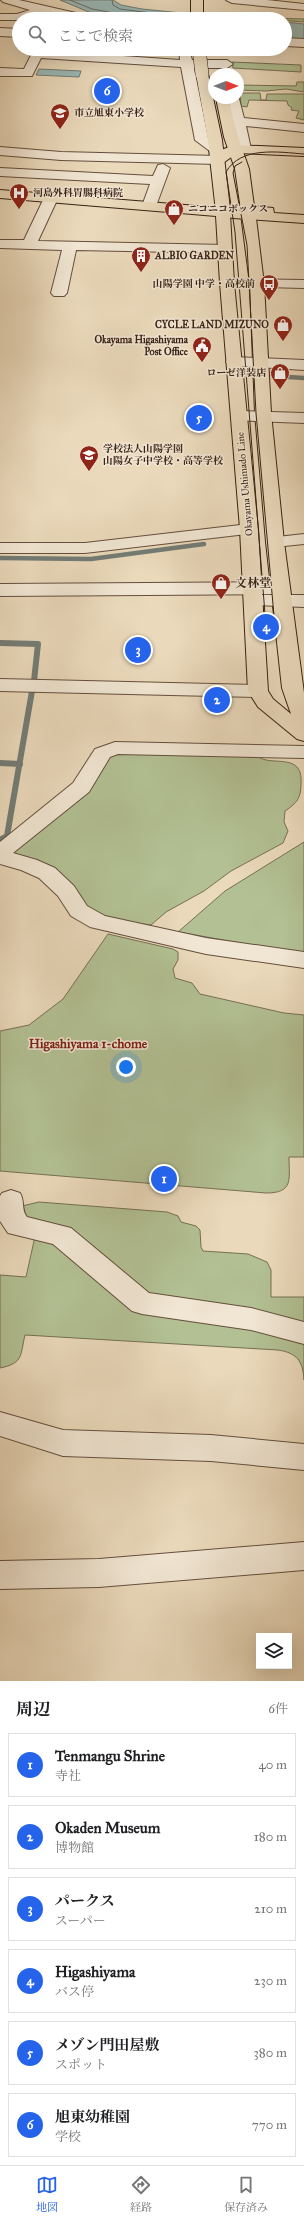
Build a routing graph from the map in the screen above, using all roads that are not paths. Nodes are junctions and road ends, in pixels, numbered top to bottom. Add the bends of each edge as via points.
1 (7, 0) edge
2 (30, 0) edge
3 (197, 0) edge
4 (229, 3) edge
5 (304, 7) edge
6 (42, 10) junction
7 (35, 12) edge
8 (54, 12) edge
9 (64, 12) edge
10 (197, 12) edge
11 (0, 17) edge
12 (12, 17) edge
13 (0, 32) edge
14 (12, 33) edge
15 (292, 42) edge
16 (304, 43) edge
17 (36, 56) edge
18 (123, 56) edge
19 (185, 56) edge
20 (200, 56) edge
21 (214, 56) edge
22 (227, 63) edge
23 (188, 64) junction
24 (216, 68) edge
25 (0, 72) edge
26 (224, 104) edge
27 (235, 104) edge
28 (239, 122) junction
29 (304, 128) edge
30 (0, 151) edge
31 (304, 152) edge
32 (217, 154) junction
33 (240, 156) junction
34 (166, 159) junction
35 (304, 159) edge
36 (0, 172) edge
37 (158, 180) junction
38 (0, 194) edge
39 (51, 198) junction
40 (149, 206) junction
41 (224, 212) junction
42 (248, 212) junction
43 (304, 213) edge
44 (304, 219) edge
45 (0, 244) edge
46 (29, 244) junction
47 (70, 245) junction
48 (225, 249) junction
49 (227, 283) junction
50 (257, 284) junction
51 (304, 284) edge
52 (59, 293) dead end
53 (234, 362) junction
54 (261, 363) junction
55 (304, 365) edge
56 (264, 415) junction
57 (239, 416) junction
58 (304, 418) edge
59 (249, 529) junction
60 (304, 539) edge
61 (275, 542) junction
62 (0, 548) edge
63 (0, 590) edge
64 (252, 594) junction
65 (281, 594) junction
66 (304, 601) edge
67 (297, 666) edge
68 (0, 686) edge
69 (258, 692) junction
70 (304, 721) edge
71 (304, 736) edge
72 (304, 752) edge
73 (0, 853) edge
74 (0, 857) edge
75 (304, 960) edge
76 (11, 1200) dead end
77 (304, 1333) edge
78 (0, 1424) edge
79 (304, 1457) edge
80 (304, 1556) edge
81 (1, 1578) edge

1 - 6 street
2 - 9 street
3 - 10 main road
4 - 5 street
6 - 7 street
6 - 8 street
11 - 12 street
13 - 14 street
15 - 16 street
17 - 25 street via 28,73
18 - 23 street
19 - 23 street
20 - 32 main road, Okayama Ushimado Line, bridge
21 - 24 main road
22 - 23 street
23 - 32 street via 202,140
26 - 33 main road
27 - 28 street
28 - 29 street
28 - 33 street
30 - 34 street via 61,156
31 - 33 main road
32 - 33 main road
32 - 34 street
32 - 41 main road, Okayama Ushimado Line
33 - 35 main road via 248,164 263,158
33 - 42 main road
34 - 37 street
36 - 37 street
37 - 40 street
38 - 39 main road
39 - 40 main road
39 - 46 street
40 - 41 main road
41 - 42 main road
41 - 48 main road, Okayama Ushimado Line
42 - 43 main road
42 - 44 main road
42 - 50 main road
45 - 46 street
46 - 47 street
47 - 48 street
47 - 52 street
48 - 49 main road, Okayama Ushimado Line
49 - 50 street
49 - 53 main road, Okayama Ushimado Line
50 - 51 street
50 - 54 main road
53 - 54 street
53 - 57 main road, Okayama Ushimado Line
54 - 55 street
54 - 56 main road
56 - 57 street
56 - 58 street
56 - 61 main road
57 - 59 main road, Okayama Ushimado Line
59 - 62 street via 84,548
59 - 64 main road, Okayama Ushimado Line
60 - 61 street
61 - 65 main road
63 - 64 street
64 - 65 street
64 - 69 main road, Okayama Ushimado Line
65 - 66 street
65 - 67 main road
67 - 70 main road via 292,688
68 - 69 street
69 - 71 main road via 265,703
72 - 73 street via 110,749 96,759 81,787
74 - 75 street via 47,873 66,891 79,911 98,922 206,946
76 - 77 street via 10,1215 18,1226 61,1235 142,1303 251,1319
78 - 79 street via 63,1443 211,1448
80 - 81 street via 99,1573

